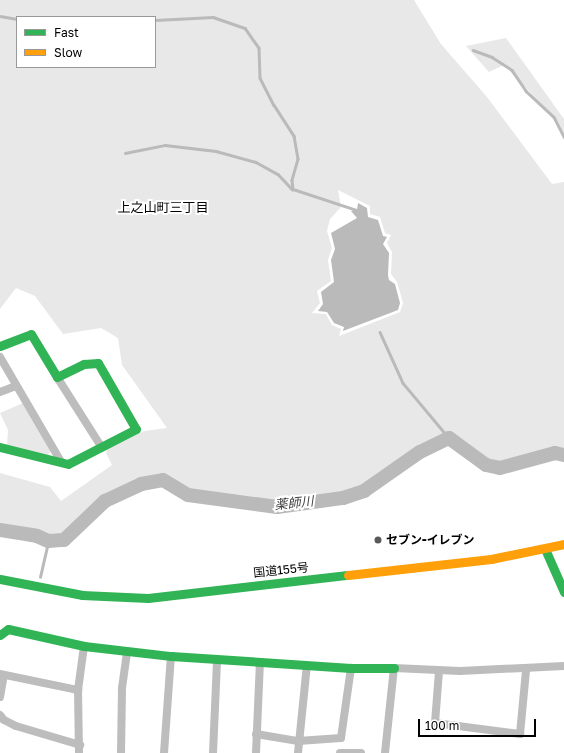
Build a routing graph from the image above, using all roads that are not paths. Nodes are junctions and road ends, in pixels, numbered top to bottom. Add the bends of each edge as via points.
1 (0, 346) edge
2 (0, 357) edge
3 (57, 377) junction
4 (16, 386) junction
5 (0, 392) edge
6 (0, 447) edge
7 (102, 448) junction
8 (61, 462) junction
9 (564, 544) edge
10 (545, 549) junction
11 (0, 579) edge
12 (564, 592) edge
13 (0, 635) edge
14 (84, 646) junction
15 (127, 652) junction
16 (171, 656) junction
17 (217, 660) junction
18 (260, 663) junction
19 (307, 665) junction
20 (564, 666) edge
21 (351, 668) junction
22 (394, 668) junction
23 (526, 670) junction
24 (439, 671) junction
25 (2, 675) edge
26 (78, 690) junction
27 (0, 697) edge
28 (0, 715) edge
29 (256, 734) junction
30 (298, 741) junction
31 (79, 749) edge
32 (121, 753) edge
33 (164, 753) edge
34 (213, 753) edge
35 (256, 753) edge
36 (298, 753) edge
37 (340, 753) edge
38 (361, 753) edge
39 (385, 753) edge

1 - 3 main road via 31,334
2 - 4 street
3 - 7 street
3 - 7 main road via 84,364 98,363 136,429
4 - 5 street
4 - 8 street
6 - 8 main road
7 - 8 main road via 68,464
9 - 10 main road, 国道155号
10 - 11 main road, 国道155号 via 491,559 148,598 82,595
10 - 12 main road
13 - 14 main road via 8,629
14 - 15 main road
14 - 26 street
15 - 16 main road
15 - 32 street via 122,688
16 - 17 main road
16 - 33 street
17 - 18 main road
17 - 34 street
18 - 19 main road
18 - 29 street
19 - 21 main road
19 - 30 street
20 - 23 street
21 - 22 main road
21 - 30 street via 342,738
22 - 24 street
22 - 39 street
23 - 24 street
23 - 24 street via 520,734 435,724
25 - 26 street
25 - 27 street
26 - 31 street
28 - 31 street via 16,726
29 - 30 street
29 - 35 street
30 - 36 street
37 - 38 street

